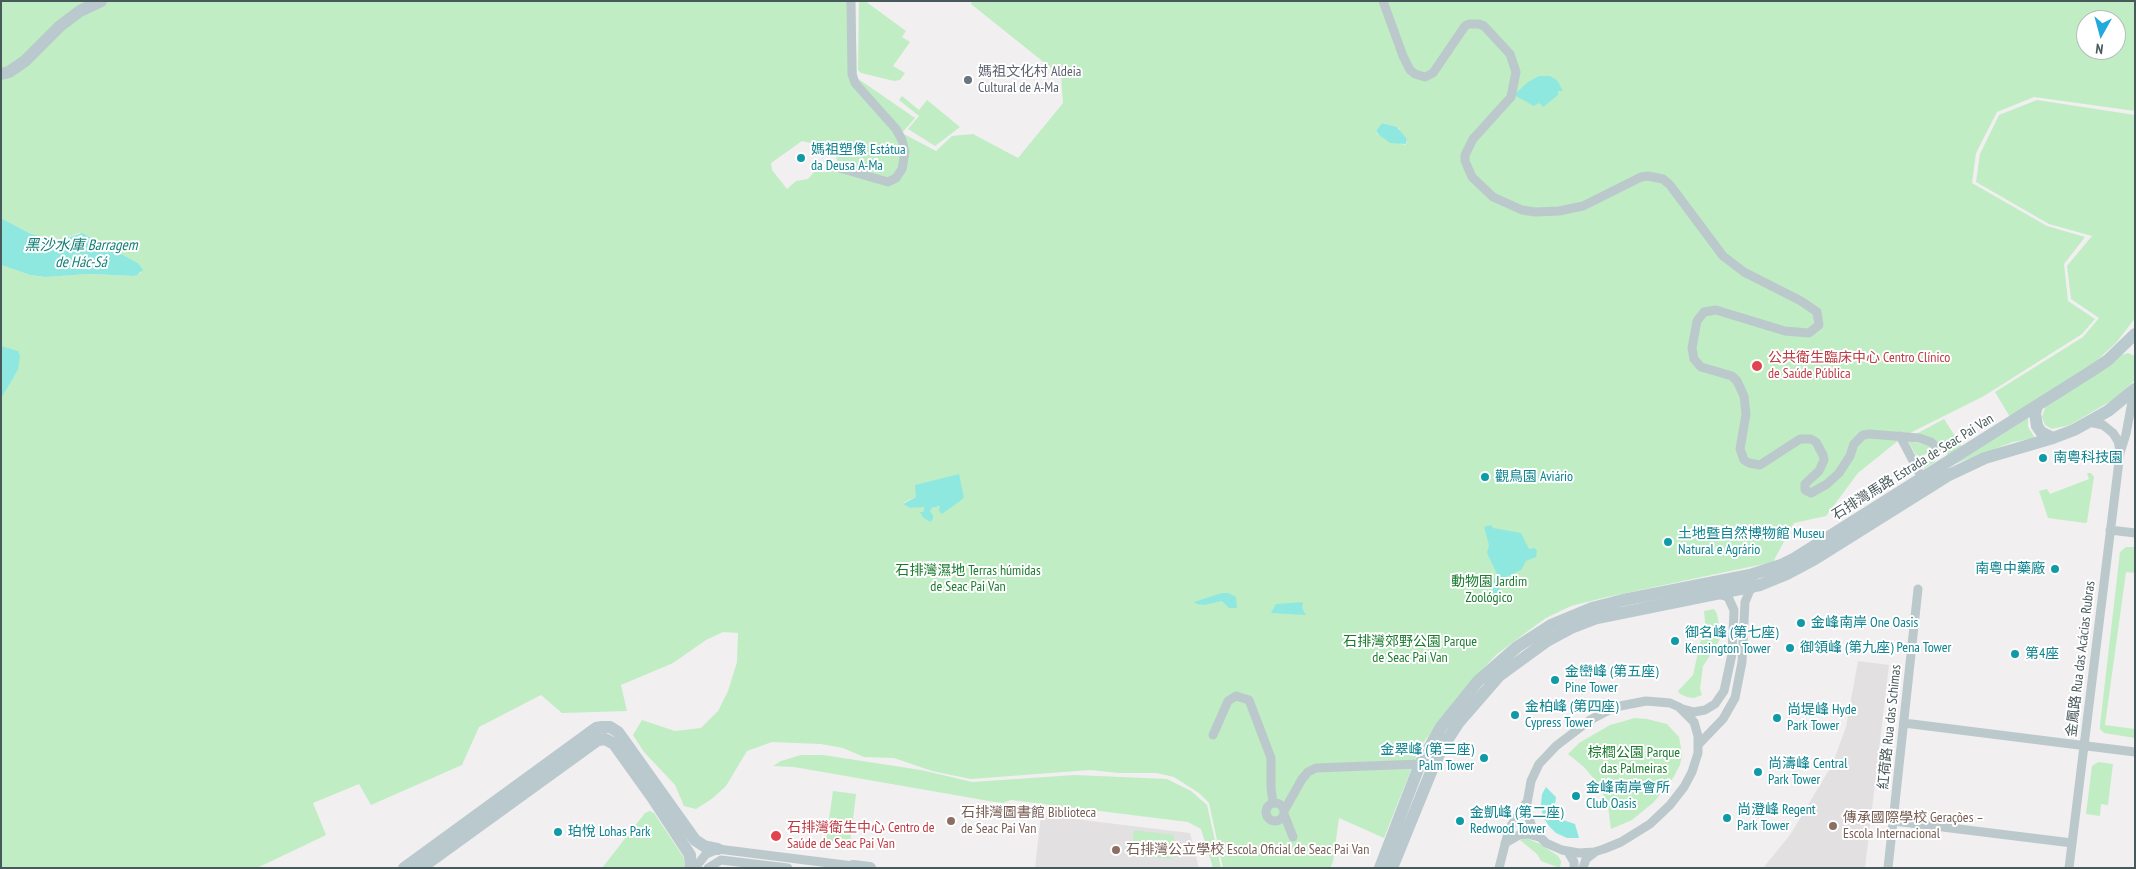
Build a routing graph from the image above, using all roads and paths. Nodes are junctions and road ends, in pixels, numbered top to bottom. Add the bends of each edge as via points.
1 (101, 1) edge
2 (851, 1) edge
3 (1383, 1) edge
4 (1, 74) edge
5 (836, 167) dead end
6 (2135, 334) edge
7 (2129, 347) edge
8 (2134, 390) edge
9 (2037, 406) junction
10 (2089, 422) junction
11 (1900, 436) junction
12 (2052, 438) junction
13 (2120, 453) junction
14 (1941, 455) junction
15 (1922, 478) junction
16 (2110, 530) junction
17 (2135, 533) edge
18 (1760, 585) junction
19 (1918, 589) dead end
20 (1716, 594) junction
21 (1683, 709) junction
22 (1904, 723) junction
23 (1214, 735) dead end
24 (1698, 745) junction
25 (2084, 746) junction
26 (2135, 752) edge
27 (1420, 764) junction
28 (1528, 798) junction
29 (1273, 803) junction
30 (1284, 813) junction
31 (1894, 821) junction
32 (1294, 837) dead end
33 (1540, 838) junction
34 (1505, 843) junction
35 (2072, 843) junction
36 (718, 849) junction
37 (1568, 852) junction
38 (1594, 852) junction
39 (860, 867) edge
40 (404, 868) edge
41 (421, 868) edge
42 (691, 868) edge
43 (695, 868) edge
44 (708, 868) edge
45 (788, 868) edge
46 (1380, 868) edge
47 (1392, 868) edge
48 (1498, 868) edge
49 (1574, 868) edge
50 (1582, 868) edge
51 (1888, 868) edge
52 (2068, 868) edge

1 - 4 main road via 60,26 25,62
2 - 5 street via 852,74 855,83 896,129 905,152 902,169 896,178 888,182
3 - 11 street via 1403,56 1415,74 1433,74 1469,24 1484,26 1510,54 1516,72 1511,97 1474,139 1465,155 1472,177 1493,197 1522,210 1559,211 1583,206 1641,177 1656,176 1670,185 1723,256 1744,272 1817,312 1819,325 1809,333 1785,331 1716,310 1704,312 1697,321 1692,354 1696,364 1732,376 1738,380 1744,396 1746,414 1740,449 1744,460 1760,465 1800,439 1811,439 1816,442 1824,460 1819,471 1805,484 1811,493 1839,473 1858,439 1869,434
6 - 7 main road
7 - 9 main road, 石排灣馬路 Estrada de Seac Pai Van
8 - 10 main road, 石排灣馬路 Estrada de Seac Pai Van
8 - 13 street, 金鳳路 Rua das Acácias Rubras
9 - 12 main road via 2037,426
9 - 14 main road, 石排灣馬路 Estrada de Seac Pai Van
10 - 12 main road, 石排灣馬路 Estrada de Seac Pai Van
10 - 13 street via 2103,425 2113,433
11 - 14 street via 1926,440
11 - 15 street
12 - 18 main road, 石排灣馬路 Estrada de Seac Pai Van via 1967,465 1815,559
13 - 16 street, 金鳳路 Rua das Acácias Rubras
14 - 15 main road, 石排灣馬路 Estrada de Seac Pai Van
15 - 27 main road, 石排灣馬路 Estrada de Seac Pai Van via 1780,565 1750,575 1592,608 1551,625 1508,653 1478,680 1446,720
16 - 17 street
16 - 25 street, 金鳳路 Rua das Acácias Rubras
18 - 20 main road, 石排灣馬路 Estrada de Seac Pai Van
18 - 24 street via 1750,590 1745,602 1742,662 1735,698 1723,719
19 - 22 street, 紅荷路 Rua das Schimas
20 - 21 street via 1728,597 1734,610 1727,682 1721,697 1709,708 1694,712
20 - 47 main road, 石排灣馬路 Estrada de Seac Pai Van via 1589,622 1547,641 1499,676 1470,708 1442,748
21 - 24 street via 1694,722
21 - 28 street via 1659,701 1631,702 1605,711 1556,746 1539,764
22 - 25 street
22 - 31 street, 紅荷路 Rua das Schimas
23 - 29 street via 1228,702 1236,696 1250,700 1270,758
24 - 38 street via 1689,779 1670,805 1636,834
25 - 26 street
25 - 35 street, 金鳳路 Rua das Acácias Rubras
27 - 30 street via 1316,768 1302,779
27 - 46 main road, 石排灣馬路 Estrada de Seac Pai Van
28 - 33 street via 1526,809 1530,823
28 - 34 street via 1510,827
29 - 30 street via 1279,804
29 - 30 street via 1267,809 1268,817 1276,821
30 - 32 street
31 - 35 street
31 - 51 street, 紅荷路 Rua das Schimas
33 - 34 street via 1519,835
33 - 37 street
34 - 48 street
35 - 52 street, 金鳳路 Rua das Acácias Rubras
36 - 39 street
36 - 40 main road via 702,845 690,835 618,732 605,726 596,728
36 - 43 street via 706,854
37 - 38 street
37 - 49 street
38 - 50 street
41 - 42 main road via 598,740 605,739 614,744 657,804 690,855
44 - 45 street via 721,860

